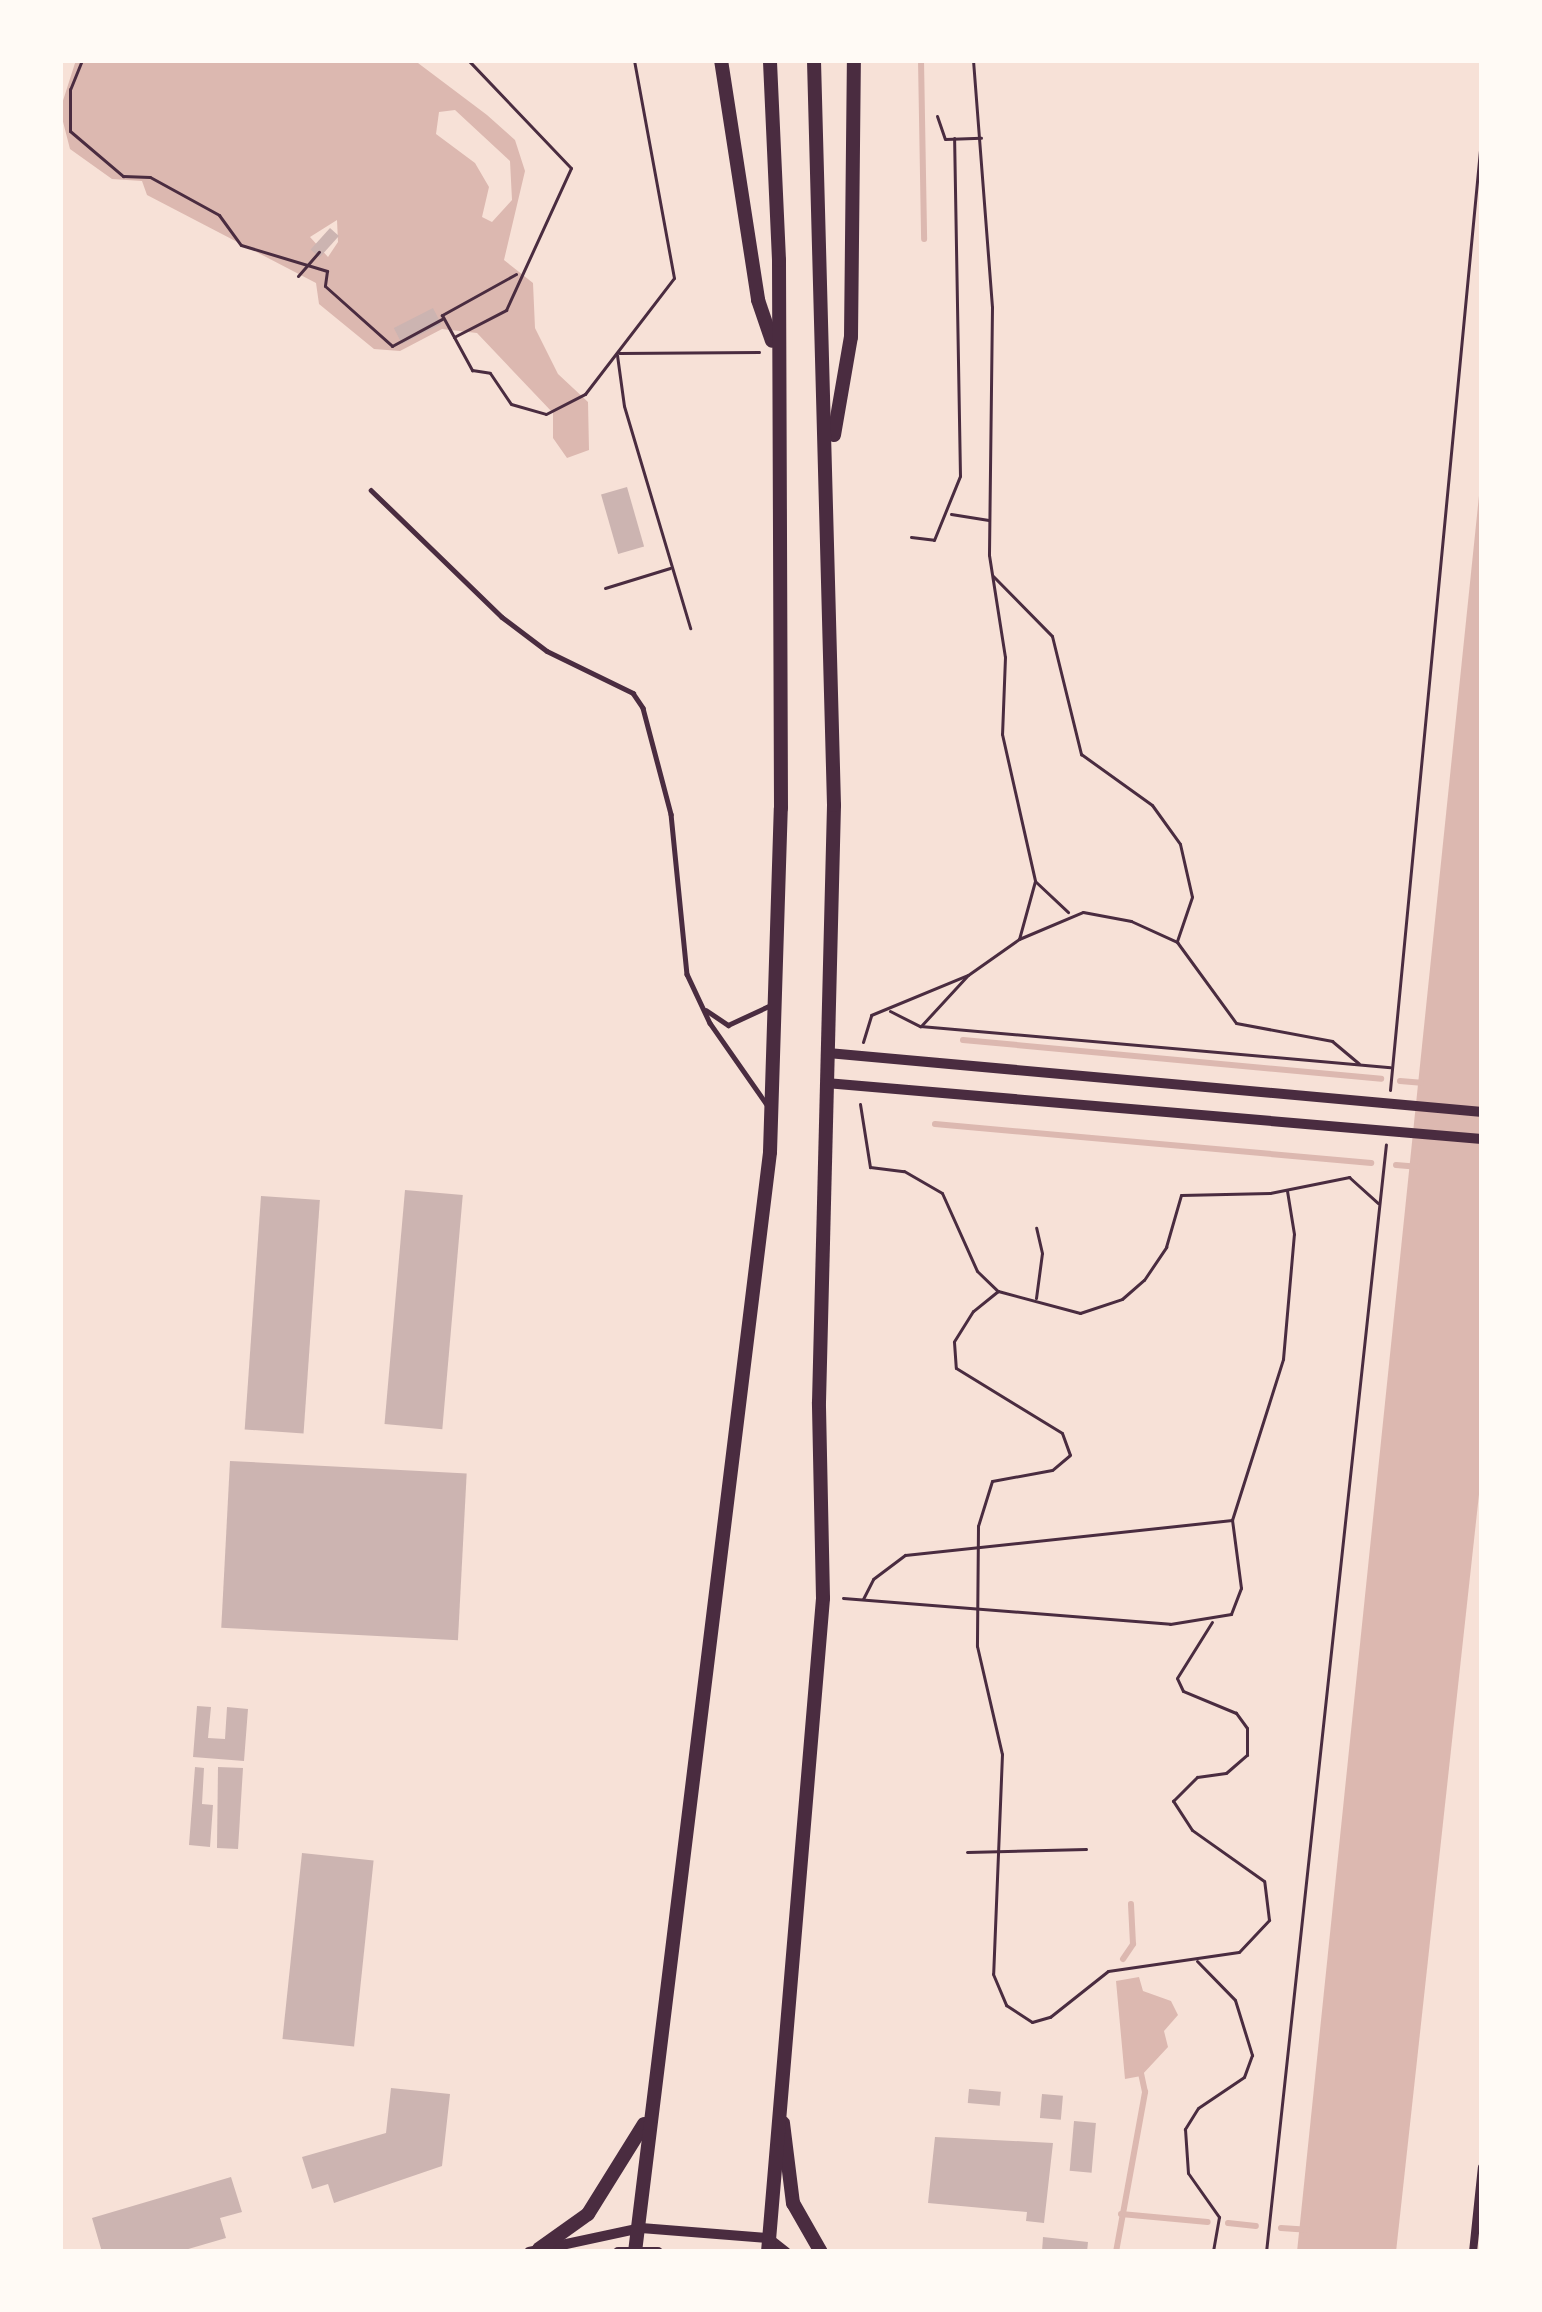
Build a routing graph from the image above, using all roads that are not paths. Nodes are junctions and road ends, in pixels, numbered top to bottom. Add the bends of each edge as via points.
1 (722, 60) edge
2 (770, 60) edge
3 (814, 60) edge
4 (854, 60) edge
5 (775, 352) junction
6 (829, 464) junction
7 (371, 490) dead end
8 (777, 1002) junction
9 (702, 1005) junction
10 (828, 1053) junction
11 (826, 1083) junction
12 (772, 1112) junction
13 (1482, 1112) edge
14 (1482, 1139) edge
15 (658, 2080) junction
16 (780, 2089) junction
17 (1482, 2167) edge
18 (641, 2228) junction
19 (768, 2245) edge
20 (635, 2250) edge
21 (534, 2251) edge
22 (617, 2252) edge
23 (658, 2252) edge
24 (786, 2252) edge
25 (820, 2252) edge
26 (1473, 2252) edge

1 - 5 highway via 758,299
2 - 5 highway
3 - 6 highway
4 - 6 highway via 851,338
5 - 8 highway
6 - 10 highway
7 - 9 lane via 502,617 547,651 634,693 671,814 678,934
8 - 9 lane via 728,1025
8 - 12 highway
9 - 12 lane
10 - 11 highway
10 - 13 street
11 - 14 street
11 - 16 highway via 823,1598
12 - 15 highway
15 - 18 highway
15 - 21 highway via 634,2150 604,2193 568,2233
16 - 19 highway
16 - 25 highway via 793,2203
17 - 26 street
18 - 19 street
18 - 20 highway
18 - 21 street
19 - 24 street
20 - 22 street
20 - 23 street

